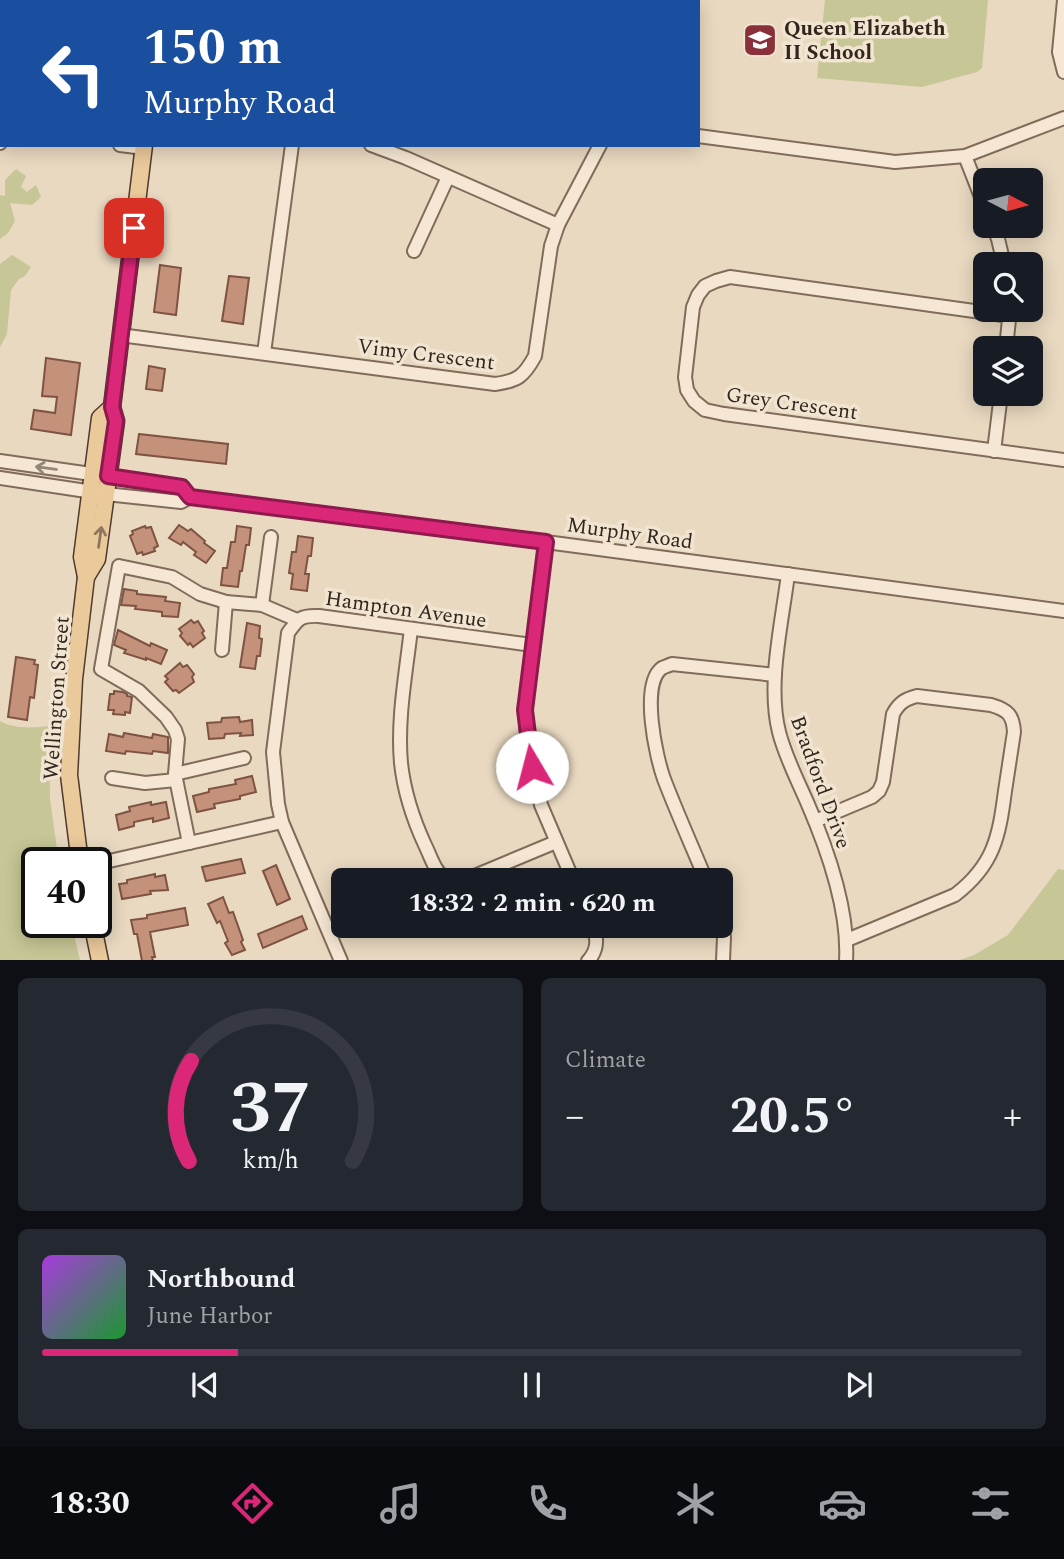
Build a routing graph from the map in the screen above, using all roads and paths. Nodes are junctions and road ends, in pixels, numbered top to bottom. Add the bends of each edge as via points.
1 (1064, 0) edge
2 (1064, 72) edge
3 (1064, 118) edge
4 (700, 136) edge
5 (144, 147) edge
6 (292, 147) edge
7 (376, 147) edge
8 (599, 147) edge
9 (965, 156) junction
10 (973, 176) edge
11 (448, 177) junction
12 (558, 225) junction
13 (414, 251) dead end
14 (973, 308) edge
15 (120, 335) junction
16 (264, 353) junction
17 (1000, 406) edge
18 (994, 451) junction
19 (1064, 460) edge
20 (0, 461) edge
21 (100, 475) junction
22 (0, 478) edge
23 (98, 493) junction
24 (190, 497) junction
25 (271, 537) dead end
26 (546, 542) junction
27 (788, 574) junction
28 (226, 602) junction
29 (262, 605) junction
30 (1064, 611) edge
31 (298, 620) junction
32 (411, 629) junction
33 (532, 645) junction
34 (222, 650) dead end
35 (775, 676) junction
36 (244, 758) dead end
37 (176, 777) junction
38 (112, 778) dead end
39 (282, 821) junction
40 (815, 821) junction
41 (556, 842) junction
42 (189, 843) junction
43 (78, 847) edge
44 (112, 860) edge
45 (435, 868) edge
46 (494, 868) edge
47 (568, 868) edge
48 (701, 868) edge
49 (95, 938) edge
50 (597, 938) edge
51 (724, 938) edge
52 (847, 940) junction
53 (100, 960) edge
54 (341, 960) edge
55 (589, 960) edge
56 (723, 960) edge
57 (846, 960) edge

1 - 2 street via 1059,52
3 - 9 street
4 - 9 street via 895,162
5 - 15 main road, Wellington Street
6 - 16 street
7 - 11 street
8 - 12 street, Vimy Crescent
9 - 10 street
11 - 12 street
11 - 13 street
12 - 16 street, Vimy Crescent via 548,259 535,356 520,377 509,382 495,384
14 - 18 street, Grey Crescent via 730,277 705,286 698,295 684,377 694,401 705,410
15 - 16 street, Vimy Crescent
15 - 21 main road, Wellington Street via 112,407 100,418
17 - 18 street
18 - 19 street, Grey Crescent
21 -> 20 street, Murphy Road
21 - 23 main road, Wellington Street
21 - 24 street, Murphy Road via 182,487
22 - 23 street, Murphy Road
23 - 24 street, Murphy Road via 181,502
23 - 43 main road, Wellington Street via 97,559 86,578 74,679 69,775
24 - 26 street, Murphy Road
25 - 29 street
26 - 27 street, Murphy Road
26 - 33 street
27 - 30 street, Murphy Road
27 - 35 street, Bradford Drive
28 - 29 street
28 - 34 street
28 - 37 street via 200,594 172,577 119,566 101,669 139,691 166,717 178,739
29 - 31 street
31 - 32 street, Hampton Avenue via 306,615
31 - 39 street, Hampton Avenue via 288,633 273,752
32 - 33 street, Hampton Avenue
32 - 45 street via 401,760 407,796
33 - 41 street via 525,710 529,753 541,805
35 - 40 street, Bradford Drive via 779,733
35 - 48 street via 672,664 656,674 652,718 658,756
36 - 37 street
37 - 38 street via 145,783
37 - 42 street
39 - 42 street
39 - 54 street, Hampton Avenue
40 - 52 street, Bradford Drive via 834,876
40 - 52 street via 879,791 893,714 907,699 918,696 991,705 1009,715 1014,732 1001,827 988,860 955,895
41 - 46 street
41 - 47 street
42 - 44 street
49 - 53 main road
50 - 55 street
51 - 56 street
52 - 57 street, Bradford Drive

